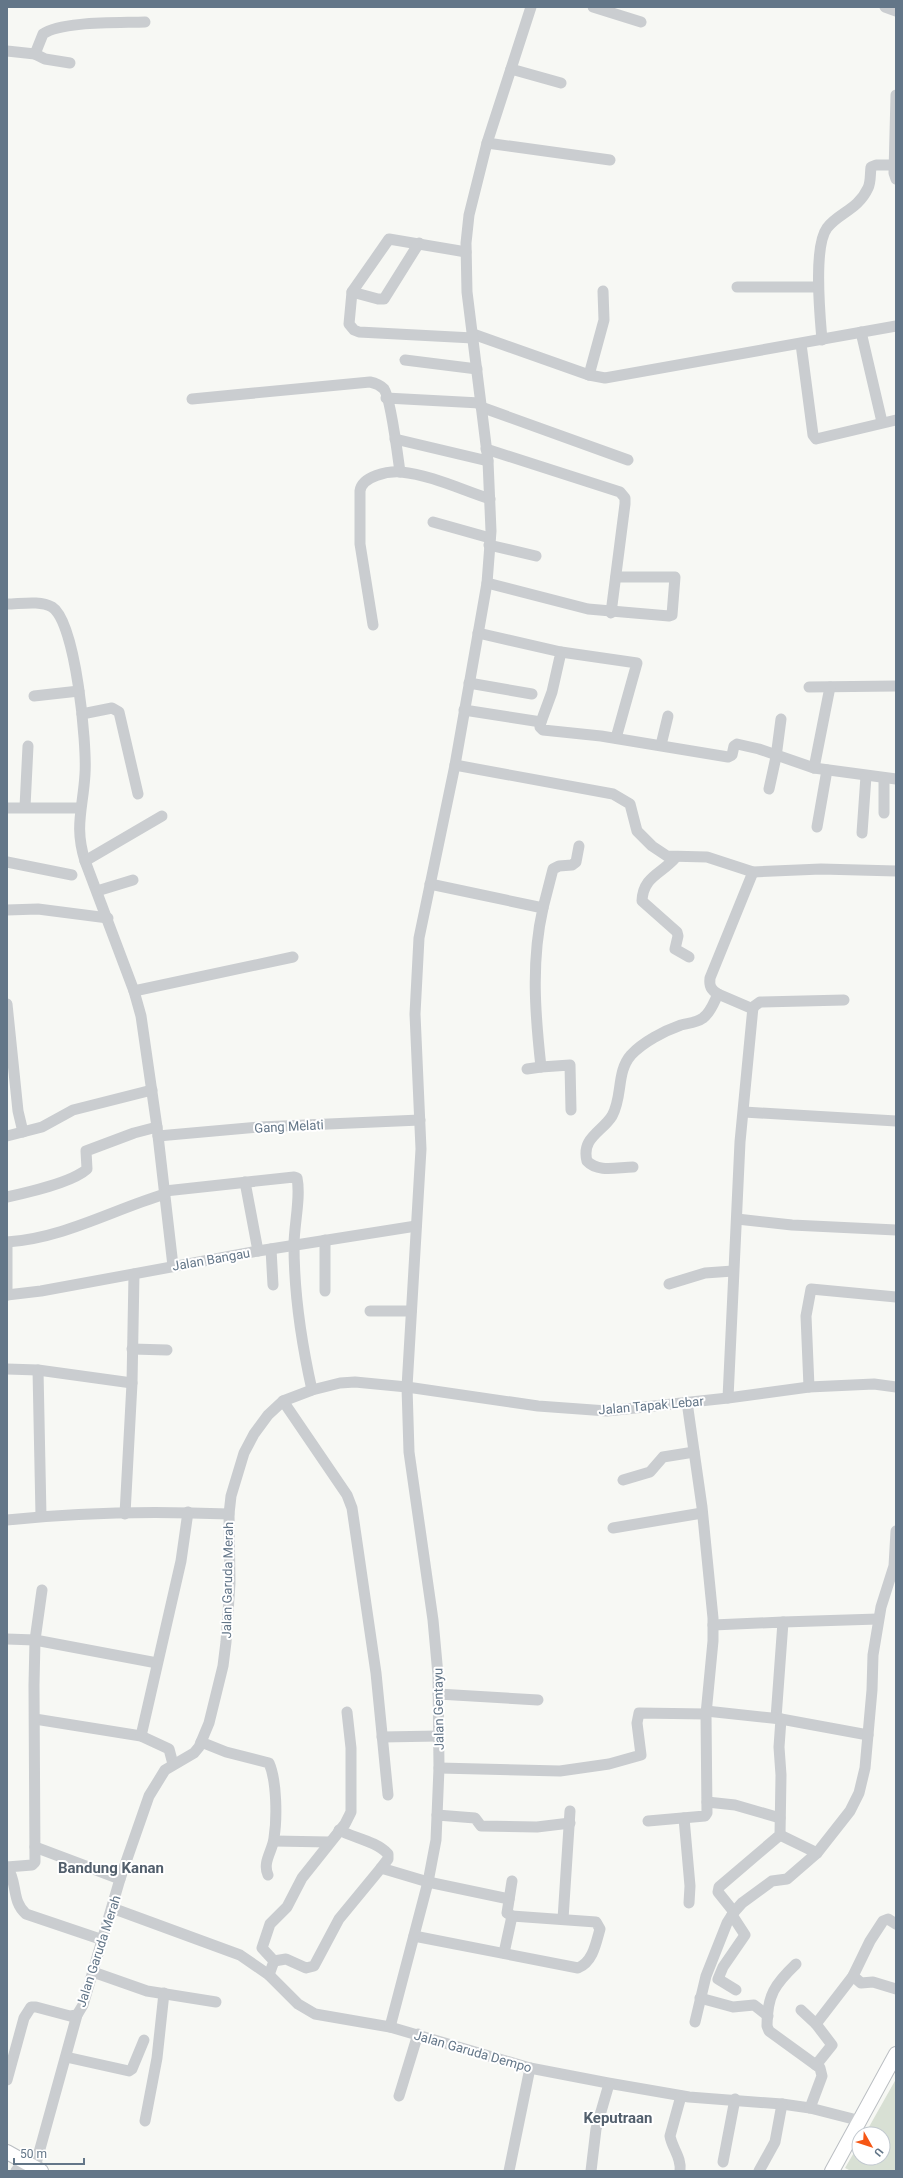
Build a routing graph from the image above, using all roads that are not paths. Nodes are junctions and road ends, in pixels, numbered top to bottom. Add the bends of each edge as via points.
1 (531, 7) edge
2 (593, 7) edge
3 (885, 7) edge
4 (896, 11) edge
5 (145, 22) dead end
6 (641, 22) dead end
7 (7, 52) edge
8 (34, 54) junction
9 (70, 63) dead end
10 (511, 69) junction
11 (561, 83) dead end
12 (896, 95) edge
13 (487, 143) junction
14 (610, 160) dead end
15 (894, 165) junction
16 (896, 179) edge
17 (419, 243) junction
18 (466, 252) junction
19 (737, 287) dead end
20 (817, 287) junction
21 (602, 291) dead end
22 (352, 292) junction
23 (896, 326) edge
24 (861, 332) junction
25 (473, 336) junction
26 (822, 340) junction
27 (801, 344) junction
28 (405, 360) dead end
29 (477, 369) junction
30 (589, 375) junction
31 (386, 398) junction
32 (192, 399) dead end
33 (480, 405) junction
34 (896, 420) edge
35 (882, 422) junction
36 (395, 438) junction
37 (486, 449) junction
38 (628, 460) dead end
39 (488, 461) junction
40 (400, 472) junction
41 (490, 499) junction
42 (433, 522) dead end
43 (490, 542) junction
44 (536, 556) dead end
45 (616, 577) junction
46 (486, 583) junction
47 (7, 604) edge
48 (611, 612) junction
49 (374, 625) dead end
50 (478, 633) junction
51 (561, 652) junction
52 (469, 683) junction
53 (896, 686) edge
54 (809, 687) dead end
55 (830, 687) junction
56 (79, 691) junction
57 (532, 694) dead end
58 (34, 696) dead end
59 (464, 710) junction
60 (82, 714) junction
61 (668, 716) dead end
62 (781, 719) dead end
63 (541, 722) junction
64 (616, 738) junction
65 (661, 745) junction
66 (28, 746) dead end
67 (776, 757) junction
68 (455, 765) junction
69 (814, 768) junction
70 (827, 770) junction
71 (866, 776) junction
72 (884, 778) junction
73 (896, 779) edge
74 (769, 789) dead end
75 (138, 794) dead end
76 (25, 807) junction
77 (7, 808) edge
78 (80, 808) junction
79 (884, 813) dead end
80 (162, 816) dead end
81 (817, 827) dead end
82 (862, 833) dead end
83 (579, 846) dead end
84 (676, 857) junction
85 (85, 861) junction
86 (7, 862) edge
87 (896, 871) edge
88 (753, 872) junction
89 (72, 875) dead end
90 (133, 880) dead end
91 (430, 884) junction
92 (97, 891) junction
93 (544, 908) junction
94 (7, 910) edge
95 (108, 918) junction
96 (689, 957) dead end
97 (294, 958) dead end
98 (134, 991) junction
99 (718, 994) junction
100 (844, 1000) dead end
101 (7, 1007) edge
102 (753, 1009) junction
103 (541, 1066) junction
104 (527, 1069) dead end
105 (152, 1090) junction
106 (571, 1110) dead end
107 (744, 1112) junction
108 (420, 1120) junction
109 (896, 1121) edge
110 (23, 1132) junction
111 (158, 1132) junction
112 (7, 1136) edge
113 (633, 1167) dead end
114 (245, 1182) junction
115 (165, 1192) junction
116 (7, 1197) edge
117 (7, 1205) edge
118 (737, 1219) junction
119 (416, 1226) junction
120 (896, 1230) edge
121 (325, 1240) junction
122 (7, 1242) edge
123 (294, 1245) junction
124 (271, 1249) junction
125 (258, 1251) junction
126 (173, 1266) junction
127 (733, 1271) junction
128 (134, 1274) junction
129 (670, 1284) dead end
130 (273, 1285) dead end
131 (326, 1291) dead end
132 (7, 1295) edge
133 (896, 1297) edge
134 (370, 1311) dead end
135 (411, 1312) junction
136 (132, 1349) junction
137 (167, 1350) dead end
138 (7, 1369) edge
139 (38, 1370) junction
140 (132, 1383) junction
141 (407, 1387) junction
142 (809, 1387) junction
143 (896, 1387) edge
144 (312, 1390) junction
145 (728, 1398) junction
146 (283, 1401) junction
147 (687, 1402) junction
148 (694, 1452) junction
149 (623, 1480) dead end
150 (188, 1512) junction
151 (702, 1513) junction
152 (124, 1514) junction
153 (229, 1514) junction
154 (41, 1516) junction
155 (7, 1520) edge
156 (613, 1528) dead end
157 (896, 1531) edge
158 (42, 1590) dead end
159 (878, 1619) junction
160 (783, 1622) junction
161 (713, 1625) junction
162 (7, 1639) edge
163 (35, 1640) junction
164 (158, 1663) junction
165 (438, 1694) junction
166 (538, 1700) dead end
167 (347, 1712) dead end
168 (706, 1712) junction
169 (34, 1719) junction
170 (779, 1719) junction
171 (868, 1735) junction
172 (141, 1736) junction
173 (439, 1736) junction
174 (382, 1737) junction
175 (201, 1742) junction
176 (174, 1764) junction
177 (439, 1768) junction
178 (388, 1795) dead end
179 (707, 1802) junction
180 (570, 1811) dead end
181 (437, 1815) junction
182 (684, 1818) junction
183 (780, 1818) junction
184 (648, 1821) dead end
185 (570, 1823) junction
186 (339, 1830) junction
187 (780, 1835) junction
188 (274, 1841) junction
189 (329, 1842) junction
190 (35, 1846) junction
191 (817, 1853) junction
192 (7, 1867) edge
193 (381, 1868) junction
194 (268, 1874) dead end
195 (120, 1879) junction
196 (512, 1881) dead end
197 (428, 1882) junction
198 (509, 1899) junction
199 (688, 1903) dead end
200 (112, 1908) junction
201 (733, 1914) junction
202 (512, 1916) junction
203 (563, 1919) junction
204 (896, 1924) edge
205 (414, 1936) junction
206 (103, 1940) junction
207 (504, 1953) junction
208 (274, 1961) junction
209 (796, 1964) dead end
210 (93, 1972) junction
211 (269, 1975) junction
212 (706, 1976) junction
213 (853, 1976) junction
214 (718, 1979) junction
215 (896, 1989) edge
216 (736, 1990) dead end
217 (164, 1993) junction
218 (700, 1998) junction
219 (216, 2002) dead end
220 (801, 2010) dead end
221 (77, 2015) junction
222 (768, 2016) junction
223 (695, 2022) dead end
224 (816, 2024) junction
225 (390, 2027) junction
226 (418, 2034) junction
227 (144, 2040) dead end
228 (896, 2054) edge
229 (66, 2057) junction
230 (816, 2065) junction
231 (530, 2068) junction
232 (7, 2080) edge
233 (609, 2084) junction
234 (399, 2096) dead end
235 (681, 2096) junction
236 (736, 2099) junction
237 (782, 2104) junction
238 (810, 2108) junction
239 (145, 2121) dead end
240 (861, 2121) junction
241 (7, 2152) edge
242 (723, 2162) dead end
243 (29, 2168) edge
244 (837, 2169) edge
245 (509, 2171) edge
246 (591, 2171) edge
247 (680, 2171) edge
248 (759, 2171) edge

1 - 10 street, Jalan Gentayu
2 - 6 street
3 - 4 street
5 - 8 street via 77,25 52,29 43,34
7 - 8 street
8 - 9 street via 45,59
10 - 11 street
10 - 13 street, Jalan Gentayu
12 - 15 street
13 - 14 street
13 - 18 street, Jalan Gentayu via 469,215
15 - 16 street
15 - 20 street via 871,167 869,188 862,198 826,229
17 - 18 street
17 - 22 street via 389,239
17 - 22 street via 384,299
18 - 25 street, Jalan Gentayu via 467,292
19 - 20 street
20 - 26 street
21 - 30 street via 604,320
22 - 25 street via 348,318 354,330
23 - 24 street
24 - 26 street
24 - 35 street
25 - 29 street, Jalan Gentayu
25 - 30 street
26 - 27 street
27 - 30 street via 614,377
27 - 35 street via 815,438
28 - 29 street
29 - 33 street, Jalan Gentayu
31 - 32 street via 381,386 370,382
31 - 33 street
31 - 36 street
33 - 37 street, Jalan Gentayu
33 - 38 street
34 - 35 street
36 - 39 street
36 - 40 street
37 - 39 street, Jalan Gentayu
37 - 45 street via 620,492 625,498
39 - 41 street, Jalan Gentayu
40 - 41 street
40 - 49 street via 371,477 360,487 360,544
41 - 43 street, Jalan Gentayu
42 - 43 street
43 - 44 street
43 - 46 street, Jalan Gentayu
45 - 48 street
45 - 48 street via 675,577 674,610 669,616
46 - 48 street via 588,609
46 - 50 street, Jalan Gentayu
47 - 56 street via 44,604 59,613 71,647
50 - 51 street
50 - 52 street, Jalan Gentayu
51 - 63 street via 552,692
51 - 64 street via 637,663
52 - 57 street
52 - 59 street, Jalan Gentayu
53 - 55 street
54 - 55 street
55 - 69 street
56 - 58 street
56 - 60 street
59 - 63 street
59 - 68 street, Jalan Gentayu
60 - 75 street via 112,708 119,712
60 - 78 street via 85,774
61 - 65 street
62 - 67 street
63 - 64 street via 541,728 546,731
64 - 65 street
65 - 67 street via 728,757 732,755 734,745 737,744 759,749
66 - 76 street
67 - 69 street
67 - 74 street
68 - 84 street via 613,794 630,804 635,826 645,840 658,850
68 - 91 street, Jalan Gentayu
69 - 70 street
70 - 71 street
70 - 81 street
71 - 72 street
71 - 82 street
72 - 73 street
72 - 79 street
76 - 77 street
76 - 78 street
78 - 85 street via 79,840
80 - 85 street
83 - 93 street via 576,862 553,869
84 - 88 street via 707,857
84 - 96 street via 648,881 642,901 677,932 675,949
85 - 92 street
86 - 89 street
87 - 88 street via 821,869
88 - 99 street via 710,978 709,985 712,991
90 - 92 street
91 - 93 street
91 - 108 street, Jalan Gentayu via 419,938 416,972 415,1014
92 - 95 street
93 - 103 street via 534,980
94 - 95 street via 38,909
95 - 98 street
97 - 98 street
98 - 105 street via 141,1016
99 - 102 street
99 - 113 street via 705,1017 666,1031 632,1053 626,1062 616,1108 588,1142 585,1154 587,1161 594,1167
100 - 102 street via 760,1002
101 - 110 street via 18,1111
102 - 107 street
103 - 104 street
103 - 106 street via 570,1065
105 - 110 street via 73,1110 49,1124
105 - 111 street
107 - 109 street
107 - 118 street via 740,1142
108 - 111 street, Gang Melati
108 - 119 street, Jalan Gentayu
110 - 112 street
111 - 115 street
111 - 116 street, Gang Melati via 134,1133 86,1151 86,1169 79,1174 42,1189
114 - 115 street
114 - 123 street via 297,1178
114 - 125 street
115 - 122 street via 65,1232
115 - 126 street
116 - 117 street
118 - 120 street via 792,1225
118 - 127 street
119 - 121 street, Jalan Bangau
119 - 135 street, Jalan Gentayu
121 - 123 street, Jalan Bangau
121 - 131 street
122 - 132 street
123 - 124 street, Jalan Bangau
123 - 144 street via 301,1343
124 - 125 street, Jalan Bangau
124 - 130 street
125 - 126 street, Jalan Bangau
126 - 128 street, Jalan Bangau
127 - 129 street via 704,1273
127 - 145 street
128 - 132 street, Jalan Bangau
128 - 136 street
133 - 142 street via 811,1289 806,1316
134 - 135 street
135 - 141 street, Jalan Gentayu
136 - 137 street
136 - 140 street
138 - 139 street
139 - 140 street
139 - 154 street
140 - 152 street
141 - 144 street, Jalan Garuda Merah via 355,1382
141 - 147 street, Jalan Tapak Lebar via 538,1406 607,1411
141 - 165 street, Jalan Gentayu via 409,1452 433,1620
142 - 143 street, Jalan Tapak Lebar via 874,1384
142 - 145 street, Jalan Tapak Lebar
144 - 146 street, Jalan Garuda Merah
145 - 147 street, Jalan Tapak Lebar
146 - 153 street, Jalan Garuda Merah via 268,1415 244,1453 231,1496
146 - 174 street via 347,1495 352,1508 376,1673
147 - 148 street
148 - 149 street via 663,1456 650,1472
148 - 151 street
150 - 152 street
150 - 153 street
150 - 164 street via 181,1560
151 - 156 street
151 - 161 street
152 - 154 street
153 - 175 street, Jalan Garuda Merah via 230,1583 223,1666 209,1723
154 - 155 street
157 - 159 street via 894,1566
158 - 163 street
159 - 160 street
159 - 171 street
160 - 161 street
160 - 170 street
161 - 168 street
162 - 163 street
163 - 164 street
163 - 169 street
164 - 172 street
165 - 166 street
165 - 173 street, Jalan Gentayu
167 - 186 street via 351,1748 352,1806 348,1818
168 - 170 street
168 - 177 street via 639,1713 637,1723 641,1755 609,1764 560,1771
168 - 179 street
169 - 172 street
169 - 190 street
170 - 171 street
170 - 183 street
171 - 191 street via 864,1779 855,1803
172 - 176 street via 169,1749
173 - 174 street
173 - 177 street, Jalan Gentayu
174 - 178 street
175 - 176 street, Jalan Garuda Merah via 190,1757
175 - 188 street via 226,1752 269,1763 277,1820
176 - 195 street, Jalan Garuda Merah via 160,1776 149,1796
177 - 181 street, Jalan Gentayu
179 - 182 street via 706,1815
179 - 183 street via 735,1805
180 - 185 street
181 - 185 street via 475,1818 481,1826 537,1827
181 - 197 street, Jalan Gentayu via 436,1840
182 - 184 street
182 - 199 street via 690,1886
183 - 187 street
185 - 203 street
186 - 189 street
186 - 193 street via 385,1851 388,1859
187 - 191 street
187 - 201 street via 719,1887 718,1892
188 - 189 street
188 - 194 street via 267,1861
189 - 208 street via 299,1882 287,1907 270,1924 262,1948
190 - 192 street via 35,1862 32,1865
190 - 195 street
191 - 201 street via 787,1878 772,1881 742,1903
192 - 206 street via 13,1880 18,1905 26,1914
193 - 197 street
193 - 208 street via 339,1919 314,1966 306,1968 286,1959
195 - 200 street, Jalan Garuda Merah
196 - 198 street
197 - 198 street
197 - 205 street, Jalan Gentayu
198 - 202 street via 508,1914
200 - 206 street, Jalan Garuda Merah
200 - 211 street, Jalan Garuda Dempo via 184,1936 227,1949 252,1962
201 - 212 street
201 - 214 street via 745,1935 723,1967
202 - 203 street
202 - 207 street
203 - 207 street via 598,1924 600,1929 591,1957 583,1966 578,1968
204 - 213 street via 888,1919 883,1921 870,1940
205 - 207 street
205 - 225 street, Jalan Gentayu
206 - 210 street, Jalan Garuda Merah
208 - 211 street
209 - 222 street via 778,1981 772,1994
210 - 217 street via 147,1991
210 - 221 street, Jalan Garuda Merah via 83,2005
211 - 225 street, Jalan Garuda Dempo via 298,2004 315,2014
212 - 214 street
212 - 218 street
213 - 215 street via 861,1983 873,1982
213 - 224 street
214 - 216 street
217 - 219 street
217 - 239 street via 157,2058
218 - 222 street via 733,2007 754,2005
218 - 223 street
220 - 224 street
221 - 229 street, Jalan Garuda Merah
221 - 232 street via 70,2016 31,2007 24,2018
222 - 230 street via 769,2031
224 - 230 street via 832,2045
225 - 226 street, Jalan Garuda Dempo
226 - 231 street, Jalan Garuda Dempo
226 - 234 street
227 - 229 street via 129,2071
228 - 240 main road
229 - 243 street, Jalan Garuda Merah
230 - 238 street via 820,2068 822,2076
231 - 233 street, Jalan Garuda Dempo
231 - 245 street
233 - 235 street, Jalan Garuda Dempo
233 - 246 street via 596,2130
235 - 236 street, Jalan Garuda Dempo
235 - 247 street via 670,2136 681,2163
236 - 237 street, Jalan Garuda Dempo
236 - 242 street
237 - 238 street, Jalan Garuda Dempo
237 - 248 street via 775,2142
238 - 240 street, Jalan Garuda Dempo
240 - 244 main road
241 - 243 main road

